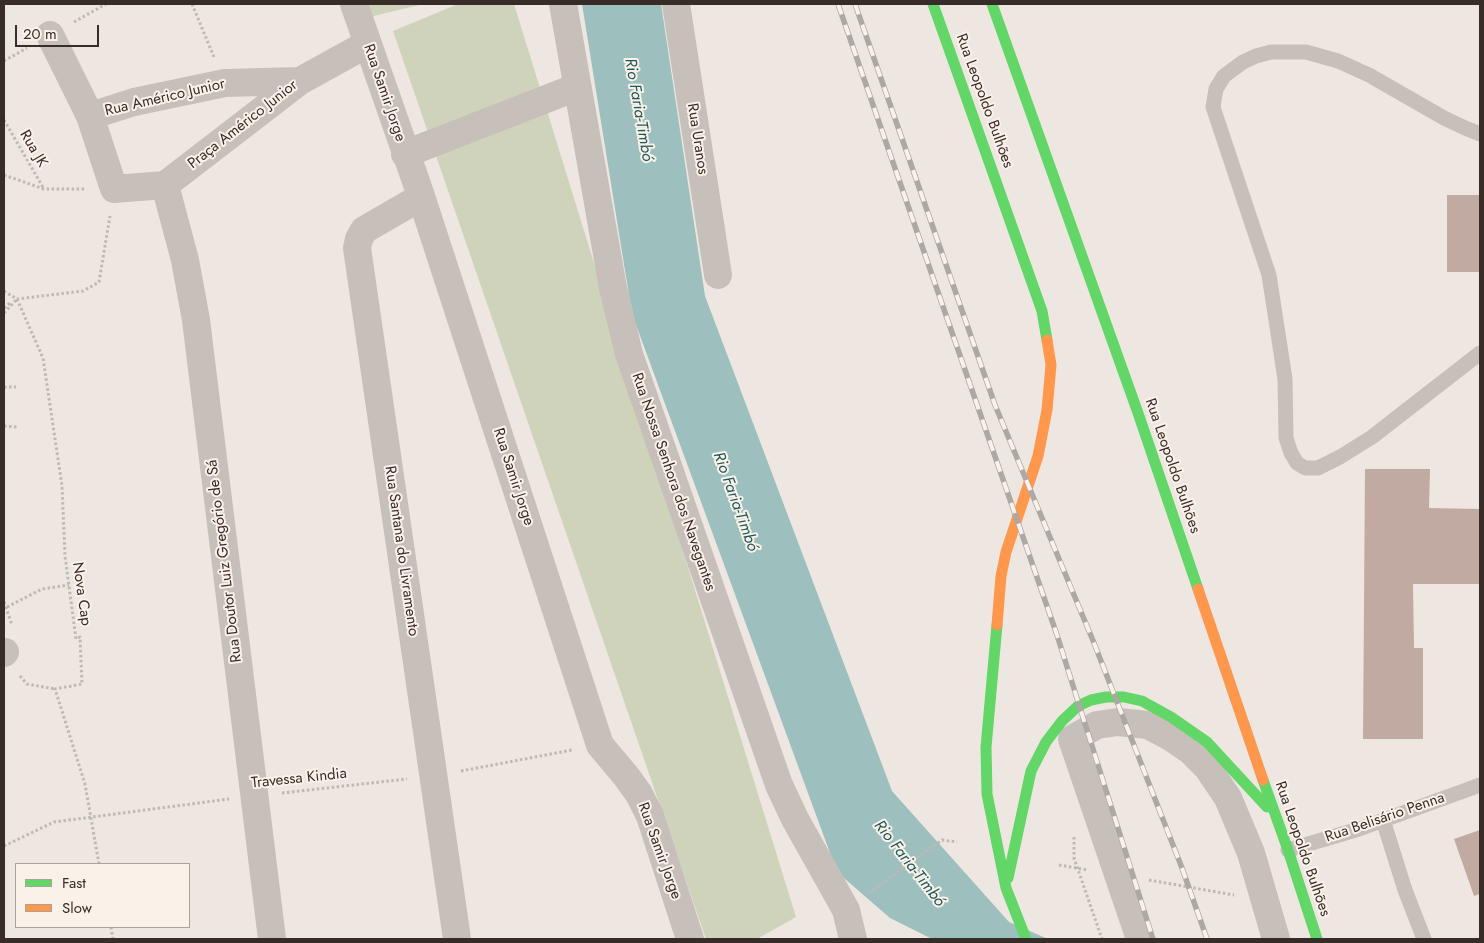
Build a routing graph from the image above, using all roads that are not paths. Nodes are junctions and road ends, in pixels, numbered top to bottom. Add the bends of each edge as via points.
1 (354, 4) edge
2 (562, 4) edge
3 (676, 4) edge
4 (933, 4) edge
5 (992, 4) edge
6 (50, 35) dead end
7 (367, 44) junction
8 (300, 81) junction
9 (577, 87) junction
10 (90, 116) junction
11 (1480, 134) edge
12 (405, 154) junction
13 (165, 185) junction
14 (421, 197) junction
15 (718, 275) dead end
16 (1480, 353) edge
17 (1480, 785) edge
18 (1275, 816) junction
19 (1383, 820) junction
20 (1288, 850) junction
21 (1006, 888) junction
22 (272, 939) edge
23 (457, 939) edge
24 (690, 939) edge
25 (852, 939) edge
26 (1026, 939) edge
27 (1140, 939) edge
28 (1276, 939) edge
29 (1317, 939) edge
30 (1424, 939) edge

1 - 7 street, Rua Samir Jorge
2 - 9 street, Rua Nossa Senhora dos Navegantes
3 - 15 street, Rua Uranos
4 - 21 main road, Rua Leopoldo Bulhões via 1042,311 1051,365 1038,456 1001,576 991,677 986,747 987,794
5 - 18 main road, Rua Leopoldo Bulhões via 1142,422
6 - 10 street
7 - 8 street, Praça Américo Junior
7 - 12 street, Rua Samir Jorge
8 - 10 street, Rua Américo Junior via 224,83 134,102
8 - 13 street, Praça Américo Junior
9 - 12 street
9 - 25 street, Rua Nossa Senhora dos Navegantes via 613,288 629,354 779,785 846,910
10 - 13 street via 114,189
11 - 16 lane via 1444,118 1369,75 1338,61 1306,52 1271,52 1243,62 1224,76 1216,89 1213,107 1269,275 1285,379 1286,438 1297,462 1305,468 1318,468 1340,457 1372,437
12 - 14 street, Rua Samir Jorge
13 - 22 street, Rua Doutor Luiz Gregório de Sá via 185,260 196,320
14 - 23 street, Rua Santana do Livramento via 364,230 357,248
14 - 24 street, Rua Samir Jorge via 600,745 639,794 650,816
17 - 19 lane, Rua Belisário Penna
18 - 20 main road, Rua Leopoldo Bulhões
18 - 21 main road via 1207,742 1171,717 1142,701 1124,697 1091,700 1078,706 1062,721 1031,770
19 - 20 lane, Rua Belisário Penna
19 - 30 lane
20 - 29 main road, Rua Leopoldo Bulhões
21 - 26 main road, Rua Leopoldo Bulhões
27 - 28 street via 1072,739 1097,725 1118,722 1148,725 1191,751 1207,767 1228,798 1251,853

